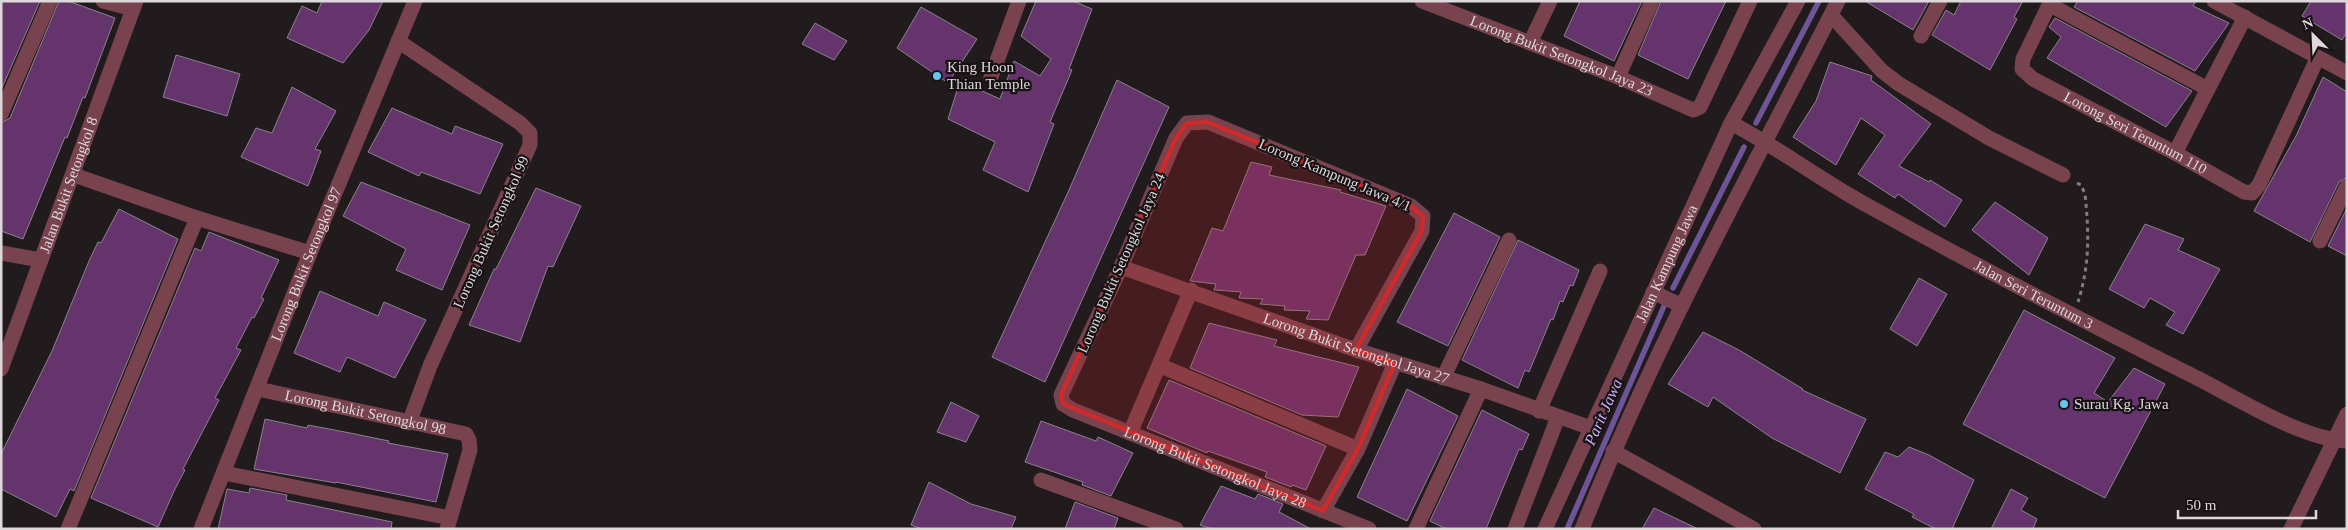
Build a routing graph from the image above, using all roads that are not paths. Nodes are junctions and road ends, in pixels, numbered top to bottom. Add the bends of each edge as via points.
1 (50, 1) edge
2 (103, 1) edge
3 (415, 1) edge
4 (1019, 1) edge
5 (1550, 1) edge
6 (1652, 1) edge
7 (1750, 1) edge
8 (1838, 1) edge
9 (1940, 1) edge
10 (2214, 1) edge
11 (1428, 2) edge
12 (1791, 3) edge
13 (2051, 3) edge
14 (135, 5) edge
15 (1830, 16) junction
16 (2244, 17) junction
17 (1921, 36) dead end
18 (398, 42) junction
19 (1530, 43) junction
20 (2317, 59) junction
21 (2347, 73) edge
22 (991, 76) dead end
23 (1618, 77) junction
24 (2208, 89) junction
25 (1, 114) edge
26 (1731, 123) junction
27 (1187, 124) joint
28 (1766, 142) junction
29 (2175, 153) junction
30 (2063, 175) road end
31 (74, 176) junction
32 (2347, 186) edge
33 (197, 218) junction
34 (1509, 240) dead end
35 (2320, 241) dead end
36 (1, 253) edge
37 (310, 254) junction
38 (41, 260) junction
39 (1121, 267) junction
40 (1600, 271) dead end
41 (1191, 290) junction
42 (1653, 292) junction
43 (1682, 306) junction
44 (1356, 350) junction
45 (1395, 363) junction
46 (1161, 366) junction
47 (1, 369) edge
48 (1443, 378) junction
49 (258, 389) junction
50 (1480, 389) junction
51 (1063, 404) joint
52 (1539, 411) junction
53 (2347, 414) edge
54 (1558, 417) junction
55 (409, 423) junction
56 (1591, 428) junction
57 (1130, 433) junction
58 (2341, 440) edge
59 (1358, 449) junction
60 (1613, 451) junction
61 (224, 473) junction
62 (1041, 480) dead end
63 (1324, 511) junction
64 (449, 523) edge
65 (68, 529) edge
66 (201, 529) edge
67 (1176, 529) edge
68 (1369, 529) edge
69 (1416, 529) edge
70 (1515, 529) edge
71 (1545, 529) edge
72 (1582, 529) edge
73 (1754, 529) edge
74 (2291, 529) edge

1 - 25 street
2 - 14 street
3 - 18 street, Lorong Bukit Setongkol 97
4 - 22 street
5 - 19 street
6 - 23 street
7 - 23 street, Lorong Bukit Setongkol Jaya 23 via 1700,107 1693,110 1683,107
8 - 15 street
9 - 17 street
10 - 16 street
11 - 19 street, Lorong Bukit Setongkol Jaya 23
12 - 26 street, Jalan Kampung Jawa
13 - 24 street
13 - 29 street, Lorong Seri Teruntum 110 via 2023,59 2022,69 2033,79
14 - 31 street, Jalan Bukit Setongkol 8
15 - 28 street
15 - 30 street via 1882,71 1899,84 1989,138
16 - 20 street
16 - 24 street
18 - 37 street, Lorong Bukit Setongkol 97
18 - 55 street, Lorong Bukit Setongkol 99 via 520,123 530,133 530,145 430,366
19 - 23 street, Lorong Bukit Setongkol Jaya 23
20 - 21 street
20 - 29 street, Lorong Seri Teruntum 110 via 2259,185 2252,193 2244,192
24 - 29 street
26 - 28 street, Jalan Seri Teruntum 3
26 - 42 street, Jalan Kampung Jawa
27 - 39 street, Lorong Bukit Setongkol Jaya 24 via 1176,138
27 - 44 street, Lorong Kampung Jawa 4/1 via 1208,122 1411,206 1423,216 1422,231
28 - 43 street
28 - 58 street, Jalan Seri Teruntum 3 via 1861,202 2074,316 2292,426
31 - 33 street
31 - 38 street, Jalan Bukit Setongkol 8
32 - 35 street
33 - 37 street
33 - 65 street
34 - 48 street
36 - 38 street
37 - 49 street, Lorong Bukit Setongkol 97
38 - 47 street, Jalan Bukit Setongkol 8
39 - 41 street, Lorong Bukit Setongkol Jaya 27
39 - 51 street, Lorong Bukit Setongkol Jaya 24 via 1061,396
40 - 52 street
41 - 44 street, Lorong Bukit Setongkol Jaya 27
41 - 46 street
42 - 43 street
42 - 56 street, Jalan Kampung Jawa
43 - 60 street
44 - 45 street, Lorong Bukit Setongkol Jaya 27
45 - 48 street, Lorong Bukit Setongkol Jaya 27
45 - 59 street
46 - 57 street
46 - 59 street
48 - 50 street, Lorong Bukit Setongkol Jaya 27
49 - 55 street, Lorong Bukit Setongkol 98
49 - 61 street, Lorong Bukit Setongkol 97
50 - 52 street, Lorong Bukit Setongkol Jaya 27
50 - 69 street
51 - 57 street, Lorong Bukit Setongkol Jaya 28
52 - 54 street, Lorong Bukit Setongkol Jaya 27
53 - 58 street
54 - 56 street, Lorong Bukit Setongkol Jaya 27
54 - 70 street
55 - 64 street, Lorong Bukit Setongkol 98 via 466,434 469,440 470,450
56 - 71 street, Jalan Kampung Jawa
57 - 63 street, Lorong Bukit Setongkol Jaya 28
58 - 74 street
59 - 63 street
60 - 72 street
60 - 73 street
61 - 64 street
61 - 66 street, Lorong Bukit Setongkol 97
62 - 67 street
63 - 68 street, Lorong Bukit Setongkol Jaya 28

